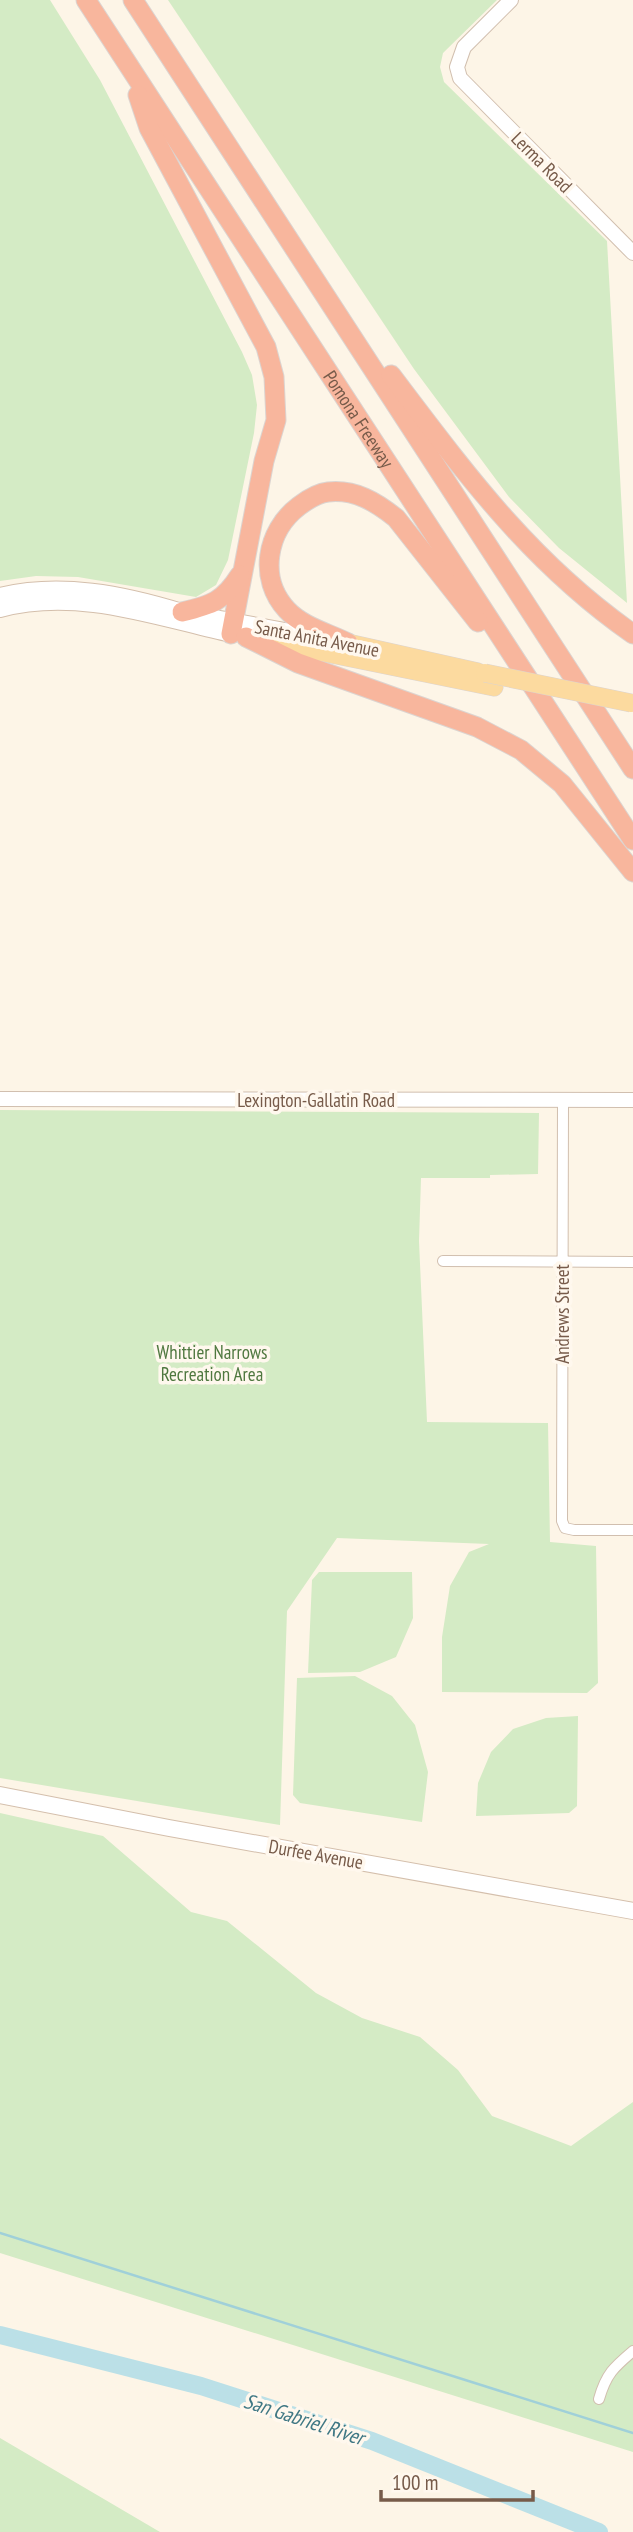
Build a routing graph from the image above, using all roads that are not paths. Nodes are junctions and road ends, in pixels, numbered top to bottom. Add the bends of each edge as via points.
1 (86, 0) edge
2 (133, 0) edge
3 (511, 0) edge
4 (130, 70) junction
5 (278, 225) junction
6 (633, 253) edge
7 (243, 572) junction
8 (0, 596) edge
9 (0, 609) edge
10 (182, 612) junction
11 (237, 631) junction
12 (633, 634) edge
13 (348, 643) junction
14 (489, 680) junction
15 (632, 707) edge
16 (595, 711) junction
17 (549, 712) junction
18 (633, 759) edge
19 (633, 769) edge
20 (633, 840) edge
21 (633, 872) edge
22 (0, 1100) edge
23 (562, 1100) junction
24 (633, 1100) edge
25 (443, 1261) dead end
26 (562, 1262) junction
27 (633, 1262) edge
28 (633, 1530) edge
29 (0, 1795) edge
30 (633, 1911) edge
31 (633, 2351) edge
32 (599, 2399) dead end

1 - 4 highway, Pomona Freeway
2 - 5 highway, Pomona Freeway
3 - 6 street, Lerma Road via 464,47 457,67 460,78
4 - 7 highway via 149,128 273,370 276,420
4 - 17 highway, Pomona Freeway
5 - 12 highway via 499,514 540,558
5 - 16 highway, Pomona Freeway
7 - 10 highway via 217,601
7 - 11 highway
8 - 10 main road, Santa Anita Avenue via 47,587 78,589
9 - 11 main road, Santa Anita Avenue via 76,601
10 - 11 main road, Santa Anita Avenue
11 - 13 main road, Santa Anita Avenue
11 - 14 main road, Santa Anita Avenue
11 - 21 highway via 298,663 477,727 520,750 562,784
13 - 14 main road, Santa Anita Avenue
13 - 17 highway via 287,610 268,560 277,530 290,513 326,492 360,495 396,518
14 - 15 main road, Santa Anita Avenue, bridge
16 - 18 highway
16 - 19 highway, Pomona Freeway
17 - 20 highway, Pomona Freeway
22 - 23 street, Lexington-Gallatin Road
23 - 24 street, Lexington-Gallatin Road
23 - 26 street, Andrews Street
25 - 26 street
26 - 27 street
26 - 28 street, Andrews Street via 562,1521 565,1528
29 - 30 main road, Durfee Avenue
31 - 32 street via 604,2380

